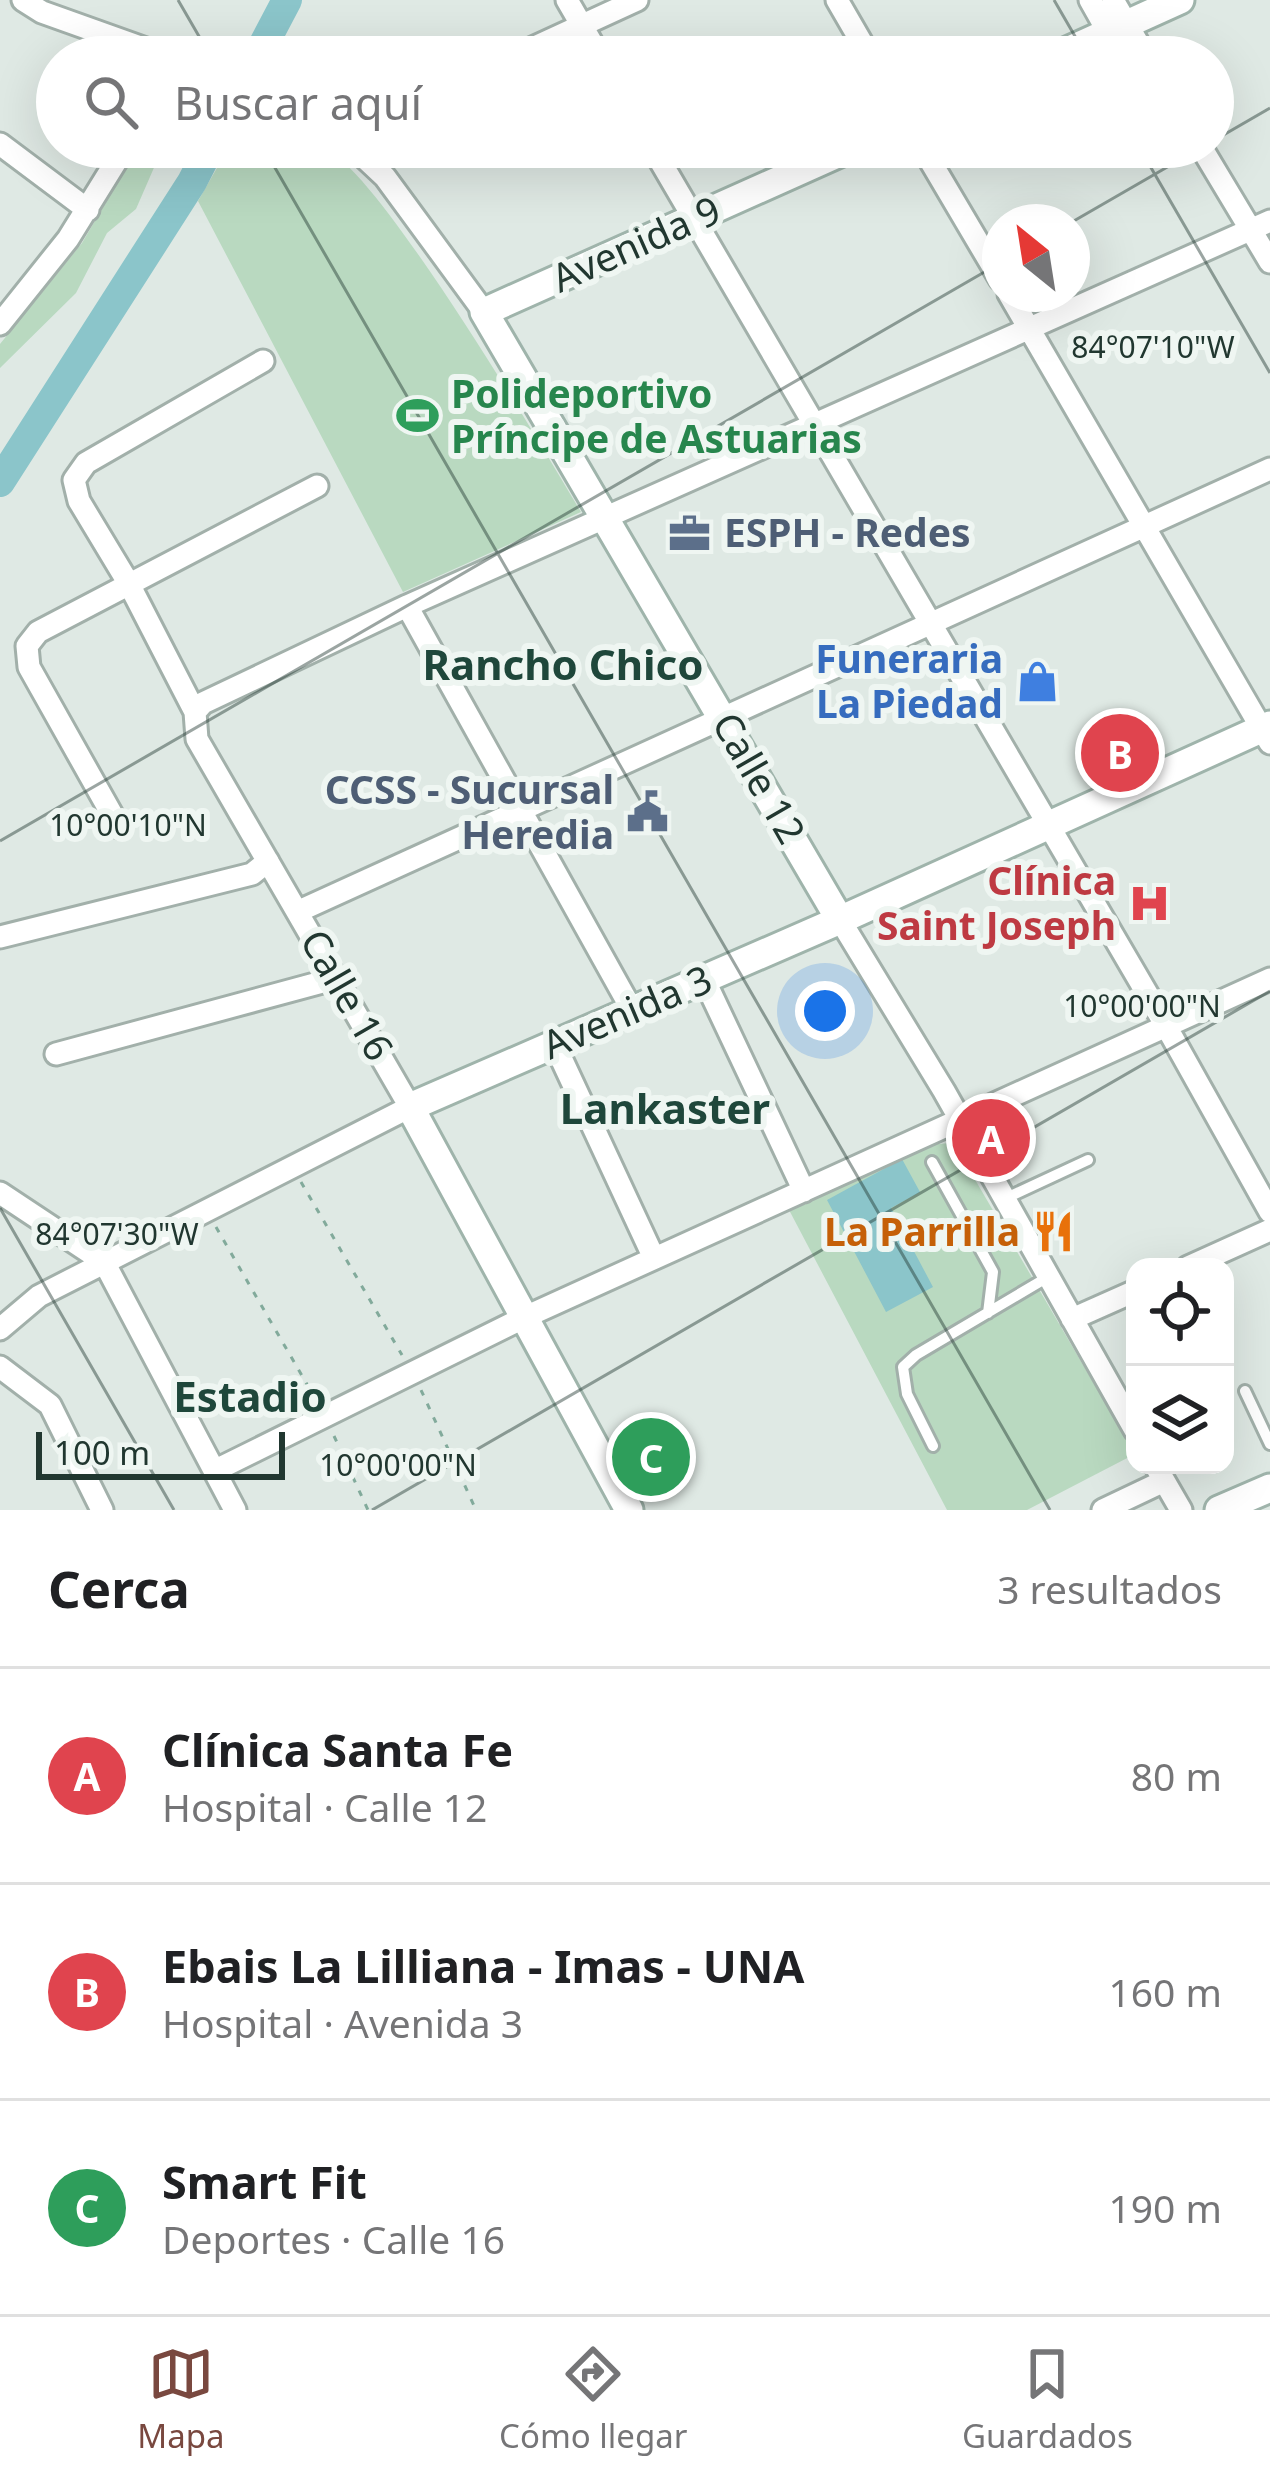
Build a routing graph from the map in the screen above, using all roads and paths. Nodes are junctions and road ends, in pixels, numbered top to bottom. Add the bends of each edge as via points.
1 (22, 0) edge
2 (566, 0) edge
3 (637, 0) edge
4 (837, 0) edge
5 (1090, 0) edge
6 (1180, 0) edge
7 (1116, 19) edge
8 (581, 25) junction
9 (108, 36) edge
10 (558, 36) edge
11 (588, 36) edge
12 (858, 36) edge
13 (1088, 36) edge
14 (0, 144) edge
15 (113, 168) edge
16 (375, 168) edge
17 (383, 168) edge
18 (664, 168) edge
19 (806, 168) edge
20 (934, 168) edge
21 (1218, 168) edge
22 (385, 177) junction
23 (88, 210) junction
24 (693, 218) junction
25 (1261, 225) edge
26 (982, 249) edge
27 (1270, 262) edge
28 (484, 312) junction
29 (1019, 312) edge
30 (0, 324) edge
31 (1028, 327) junction
32 (263, 361) dead end
33 (813, 423) junction
34 (1270, 469) edge
35 (317, 486) dead end
36 (605, 518) junction
37 (1143, 526) junction
38 (129, 584) junction
39 (406, 606) junction
40 (930, 623) junction
41 (195, 712) junction
42 (722, 715) junction
43 (1267, 732) edge
44 (520, 808) junction
45 (1048, 825) junction
46 (119, 826) dead end
47 (268, 861) junction
48 (299, 911) junction
49 (840, 920) junction
50 (0, 937) edge
51 (337, 978) junction
52 (704, 979) junction
53 (1270, 980) edge
54 (632, 1010) junction
55 (1166, 1026) junction
56 (554, 1042) junction
57 (56, 1054) dead end
58 (410, 1107) junction
59 (960, 1120) junction
60 (1088, 1160) dead end
61 (932, 1162) dead end
62 (291, 1165) junction
63 (804, 1191) junction
64 (0, 1193) edge
65 (1004, 1199) junction
66 (206, 1210) junction
67 (1270, 1212) edge
68 (1270, 1230) edge
69 (654, 1258) junction
70 (1208, 1258) edge
71 (104, 1262) junction
72 (1048, 1277) junction
73 (1126, 1295) edge
74 (988, 1313) junction
75 (523, 1318) junction
76 (1072, 1319) junction
77 (0, 1329) edge
78 (0, 1367) edge
79 (412, 1372) junction
80 (1245, 1391) dead end
81 (1126, 1414) edge
82 (325, 1415) junction
83 (1270, 1444) edge
84 (933, 1446) dead end
85 (216, 1470) junction
86 (1157, 1474) edge
87 (1160, 1474) edge
88 (1270, 1488) edge
89 (102, 1510) edge
90 (236, 1510) edge
91 (368, 1510) edge
92 (476, 1510) edge
93 (628, 1510) edge
94 (1103, 1510) edge
95 (1181, 1510) edge
96 (1220, 1510) edge

1 - 9 street
2 - 8 street
3 - 8 street
4 - 12 street
5 - 7 street
6 - 7 street
7 - 13 street
8 - 10 street
8 - 11 street
14 - 23 street
15 - 23 street
16 - 22 street, Calle 12
17 - 22 street
18 - 24 street
19 - 24 street, Avenida 9
20 - 26 street
21 - 25 street
22 - 28 street, Calle 12
23 - 30 street
24 - 28 street, Avenida 9
24 - 33 street
25 - 27 street
25 - 31 street
28 - 36 street, Calle 12
29 - 31 street
31 - 33 street
31 - 37 street
32 - 38 street, Calle 16 via 86,463 74,480
33 - 36 street
33 - 40 street
34 - 37 street
35 - 38 street
36 - 39 street
36 - 42 street, Calle 12
37 - 40 street
37 - 43 street
38 - 41 street, Calle 16
38 - 46 street via 38,632 27,646 29,668
39 - 41 street
39 - 44 street
40 - 42 street
40 - 45 street
41 - 47 street, Calle 16 via 197,739
42 - 44 street
42 - 49 street, Calle 12
43 - 45 street, Avenida 3
44 - 48 street
44 - 54 street
45 - 49 street, Avenida 3
45 - 55 street
47 - 48 street, Calle 16
47 - 50 street via 252,874
48 - 51 street, Calle 16
49 - 52 street, Avenida 3
49 - 59 street, Calle 12
51 - 57 street
51 - 58 street, Calle 16
52 - 54 street, Avenida 3
52 - 63 street
53 - 55 street
54 - 56 street, Avenida 3
55 - 59 street
55 - 67 street
56 - 58 street, Avenida 3
56 - 69 street
58 - 62 street, Avenida 3
58 - 75 street, Calle 16
59 - 63 street
59 - 65 street, Calle 12
60 - 65 lane
61 - 74 lane via 992,1272
62 - 66 street, Avenida 3
62 - 79 path
63 - 69 street
64 - 71 street
65 - 72 street, Calle 12
66 - 71 street, Avenida 3
66 - 82 path
68 - 70 street
69 - 75 street
71 - 77 street, Avenida 3 via 39,1296
71 - 85 street
72 - 74 lane
72 - 76 street, Calle 12
73 - 76 street
74 - 84 lane via 903,1367
75 - 79 street
75 - 93 street, Calle 16
76 - 81 street, Calle 12
78 - 89 street via 47,1400
79 - 82 street
79 - 92 path
80 - 83 lane
82 - 85 street
82 - 91 path
85 - 90 street
86 - 94 street
87 - 95 street
88 - 96 street

